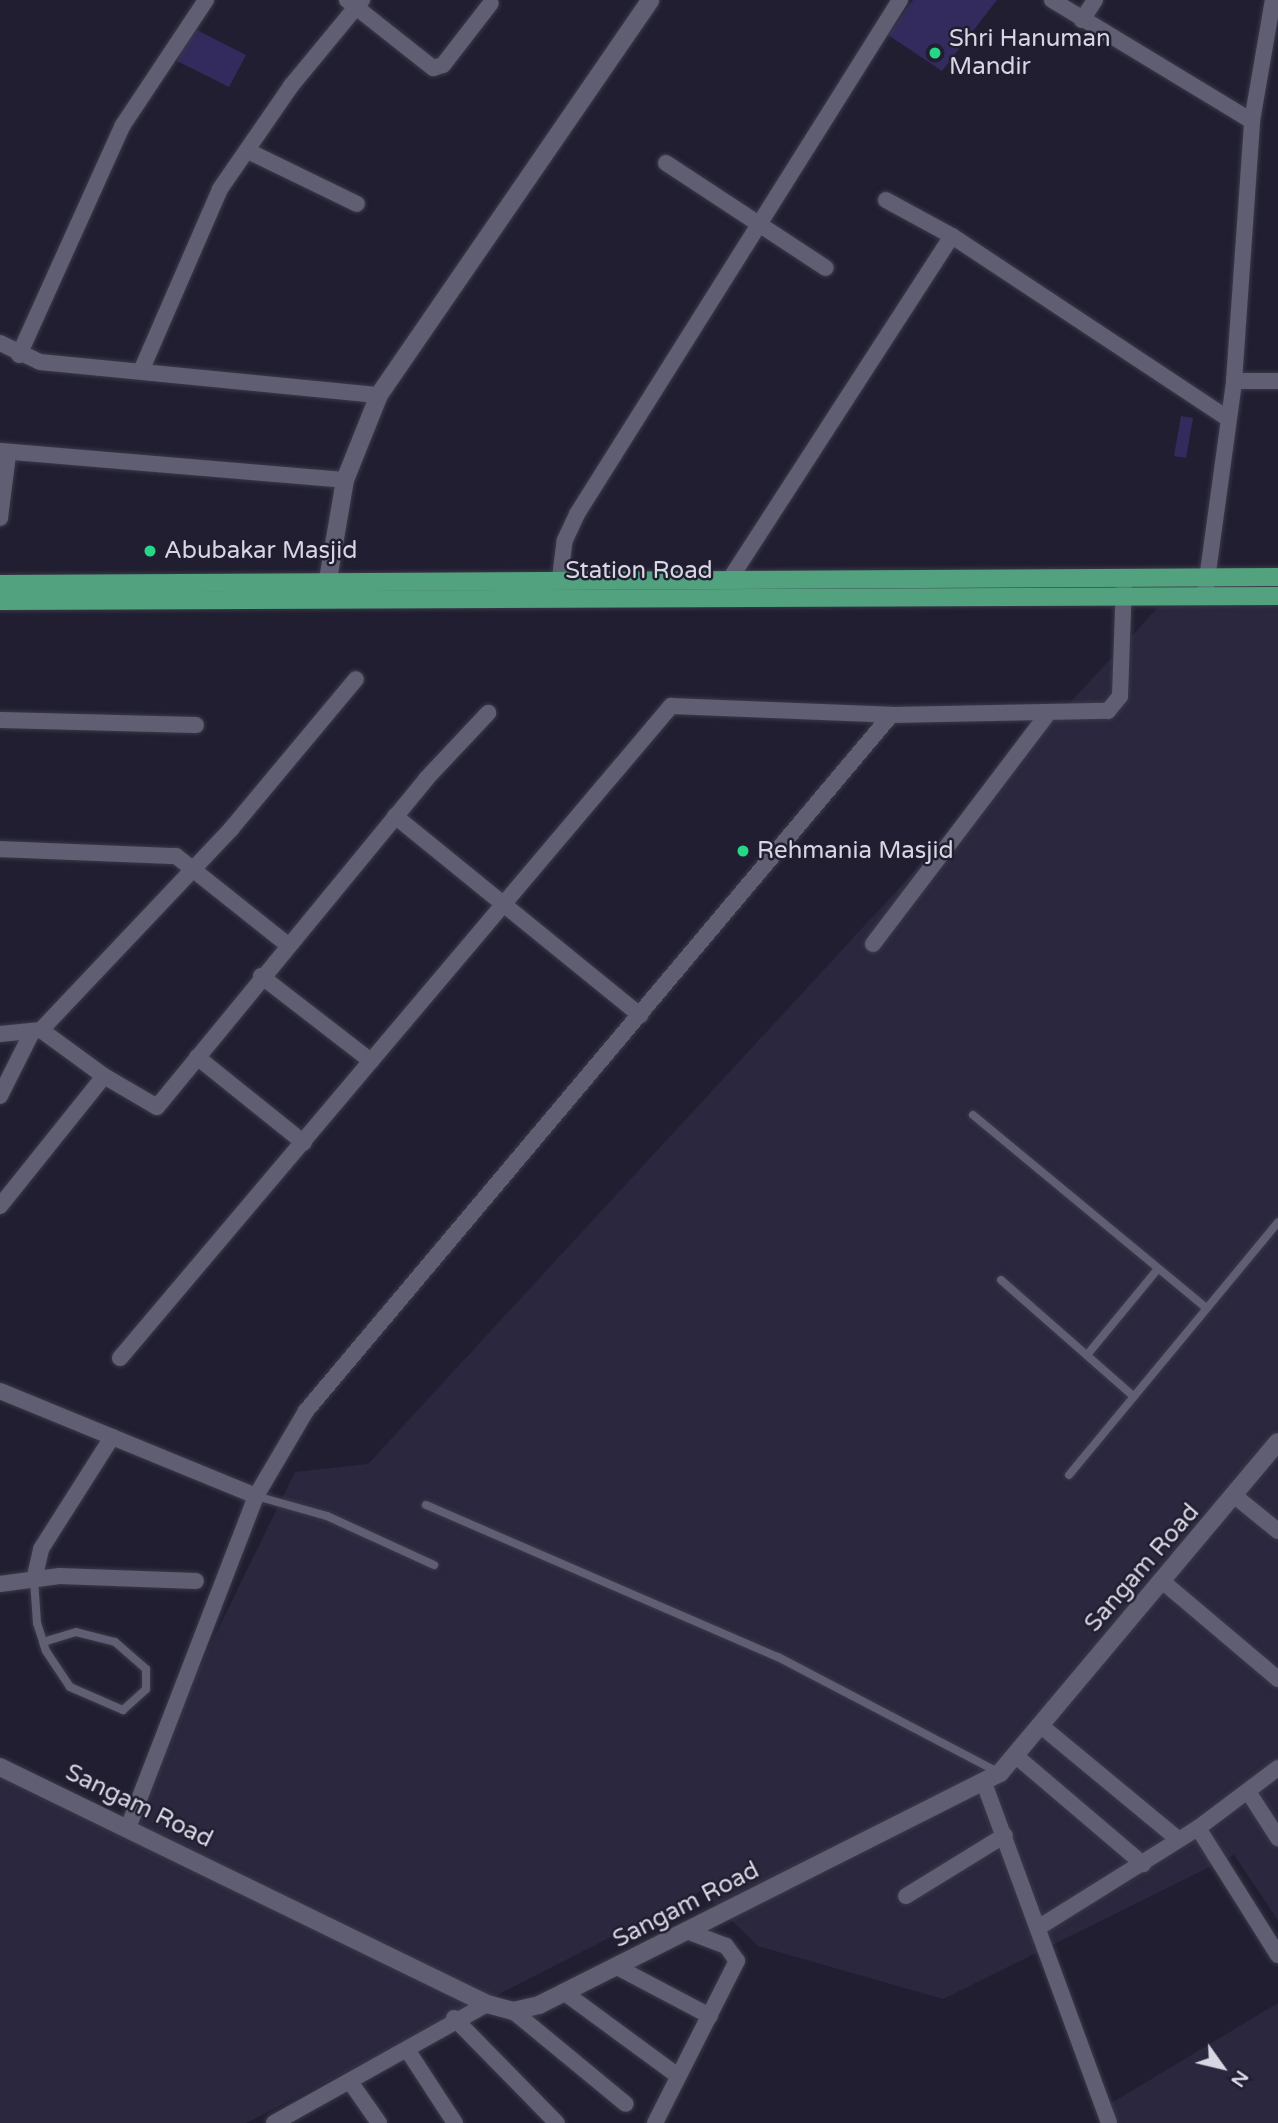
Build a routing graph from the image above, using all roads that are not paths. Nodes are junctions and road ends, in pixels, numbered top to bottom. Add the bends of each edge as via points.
1 (206, 0) edge
2 (650, 0) edge
3 (900, 0) edge
4 (1052, 0) edge
5 (1095, 0) edge
6 (1273, 0) edge
7 (355, 2) edge
8 (491, 3) dead end
9 (1266, 16) junction
10 (1082, 20) junction
11 (1278, 32) edge
12 (1252, 121) junction
13 (248, 151) junction
14 (666, 163) dead end
15 (886, 200) dead end
16 (357, 204) dead end
17 (758, 221) junction
18 (952, 236) junction
19 (826, 268) dead end
20 (0, 343) edge
21 (19, 355) junction
22 (141, 371) junction
23 (1234, 381) junction
24 (1278, 381) edge
25 (379, 395) junction
26 (1228, 419) junction
27 (4, 453) edge
28 (345, 480) junction
29 (0, 518) edge
30 (1278, 577) edge
31 (560, 578) junction
32 (728, 582) junction
33 (0, 584) edge
34 (1205, 586) junction
35 (1124, 587) junction
36 (326, 592) junction
37 (1278, 596) edge
38 (0, 601) edge
39 (356, 679) dead end
40 (488, 713) dead end
41 (891, 715) junction
42 (1046, 716) junction
43 (0, 720) edge
44 (196, 725) dead end
45 (395, 816) junction
46 (0, 849) edge
47 (194, 867) junction
48 (502, 900) junction
49 (288, 944) junction
50 (873, 944) dead end
51 (261, 976) junction
52 (640, 1015) junction
53 (36, 1032) junction
54 (0, 1034) edge
55 (197, 1057) junction
56 (371, 1061) junction
57 (104, 1076) junction
58 (0, 1096) edge
59 (973, 1115) dead end
60 (304, 1143) junction
61 (0, 1206) edge
62 (1278, 1222) edge
63 (1158, 1269) junction
64 (1001, 1280) dead end
65 (1206, 1308) junction
66 (1087, 1355) junction
67 (120, 1357) dead end
68 (0, 1391) edge
69 (1132, 1395) junction
70 (112, 1437) junction
71 (1278, 1442) edge
72 (1069, 1475) dead end
73 (256, 1496) junction
74 (1236, 1497) junction
75 (426, 1505) dead end
76 (1278, 1531) edge
77 (434, 1565) dead end
78 (34, 1580) junction
79 (196, 1581) dead end
80 (1162, 1581) junction
81 (0, 1584) edge
82 (43, 1642) junction
83 (1278, 1679) edge
84 (1040, 1725) junction
85 (1016, 1756) junction
86 (0, 1766) edge
87 (1278, 1768) edge
88 (992, 1778) junction
89 (1249, 1793) junction
90 (128, 1828) junction
91 (1198, 1828) junction
92 (1006, 1835) junction
93 (1278, 1838) edge
94 (1179, 1840) junction
95 (1143, 1864) junction
96 (906, 1896) dead end
97 (1041, 1926) junction
98 (689, 1931) junction
99 (1278, 1955) edge
100 (617, 1967) junction
101 (565, 1993) junction
102 (487, 2004) junction
103 (513, 2011) junction
104 (710, 2016) junction
105 (454, 2018) junction
106 (408, 2051) junction
107 (678, 2076) junction
108 (351, 2083) junction
109 (626, 2104) dead end
110 (284, 2121) edge
111 (379, 2123) edge
112 (454, 2123) edge
113 (557, 2123) edge
114 (655, 2123) edge
115 (1109, 2123) edge

1 - 21 street via 123,125
2 - 25 street
3 - 17 street
4 - 10 street
5 - 10 street
6 - 9 street
7 - 8 street via 432,68 443,65
7 - 13 street
9 - 11 street
9 - 12 street
10 - 12 street
12 - 23 street
13 - 16 street
13 - 22 street via 220,189
14 - 17 street
15 - 18 street
17 - 19 street
17 - 31 street via 577,514 565,540
18 - 26 street
18 - 32 street
20 - 21 street
21 - 22 street
22 - 25 street
23 - 24 street
23 - 26 street
25 - 28 street
26 - 34 street
27 - 28 street
27 - 29 street
28 - 36 street
30 - 34 main road, Station Road
31 - 32 main road, Station Road
31 - 36 main road, Station Road
32 - 35 main road, Station Road
33 - 36 main road, Station Road
34 - 35 main road, Station Road
34 - 37 main road, Station Road
35 - 36 main road, Station Road via 856,600
35 - 42 street via 1116,704 1096,714
36 - 38 main road, Station Road
39 - 47 street
40 - 45 street
41 - 42 street
41 - 48 street via 671,706
41 - 52 street
42 - 50 street
43 - 44 street
45 - 48 street
45 - 49 street
46 - 47 street via 155,852
47 - 49 street
47 - 53 street
48 - 52 street
48 - 56 street
49 - 51 street
51 - 55 street
51 - 56 street
52 - 73 street via 306,1411
53 - 54 street
53 - 57 street
53 - 58 street
55 - 57 street via 157,1107
55 - 60 street
56 - 60 street
57 - 61 street
59 - 63 lane
60 - 67 street
62 - 65 lane
63 - 65 lane
63 - 66 lane
64 - 66 lane
65 - 69 lane
66 - 69 lane
68 - 70 street
69 - 72 lane
70 - 73 street
70 - 78 street via 41,1549
71 - 74 street, Sangam Road
73 - 77 lane via 327,1516
73 - 90 street
74 - 76 street
74 - 80 street, Sangam Road
75 - 88 lane via 778,1657
78 - 79 street
78 - 81 street
78 - 82 lane
80 - 83 street
80 - 84 street, Sangam Road
82 - 82 lane via 76,1632 116,1642 146,1669 146,1689 123,1710 91,1701 57,1672
84 - 85 street, Sangam Road
84 - 94 street
85 - 88 street, Sangam Road
85 - 95 street
86 - 90 street, Sangam Road
87 - 89 street
88 - 92 street
88 - 98 street, Sangam Road
89 - 91 street
89 - 93 street
90 - 102 street, Sangam Road
91 - 94 street
91 - 99 street
92 - 96 street
92 - 97 street
94 - 95 street
95 - 97 street
97 - 115 street
98 - 100 street, Sangam Road
98 - 104 street via 726,1946 737,1961
100 - 101 street, Sangam Road
100 - 104 street
101 - 103 street, Sangam Road
101 - 107 street
102 - 103 street, Sangam Road
102 - 105 street
103 - 109 street
104 - 107 street
105 - 106 street
105 - 113 street
106 - 108 street
106 - 112 street
107 - 114 street
108 - 110 street
108 - 111 street

